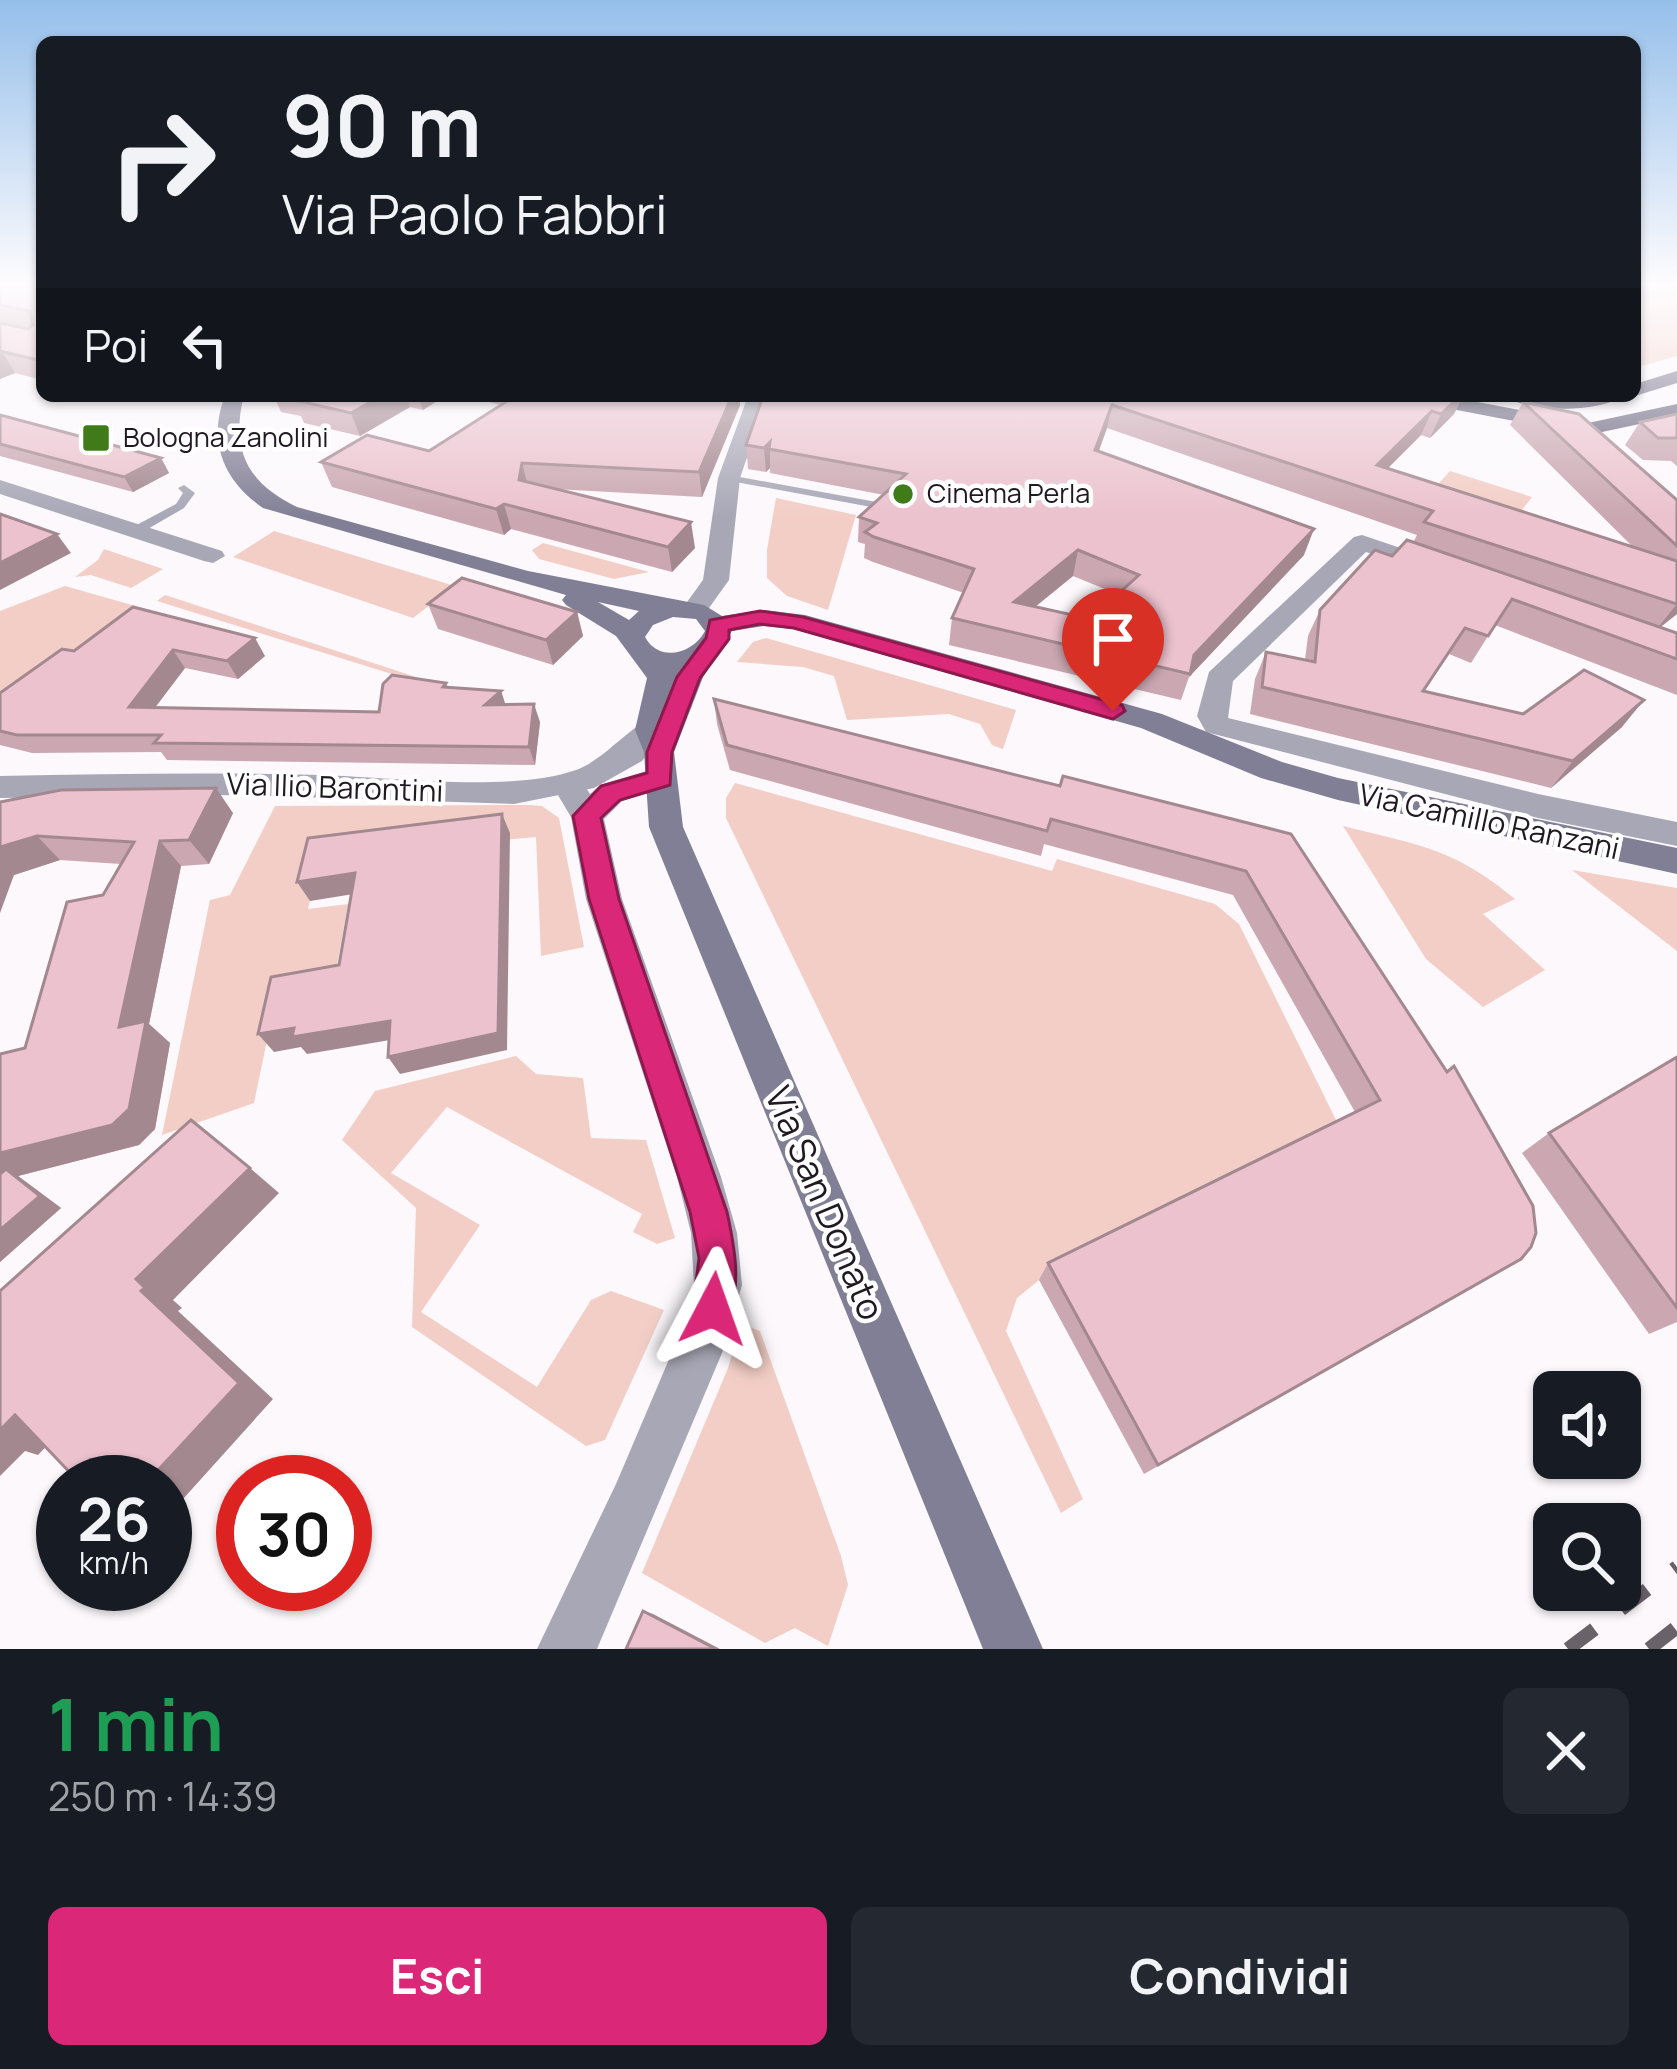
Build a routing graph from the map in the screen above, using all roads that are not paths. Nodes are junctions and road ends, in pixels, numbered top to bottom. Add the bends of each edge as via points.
1 (1677, 377) edge
2 (1641, 387) edge
3 (233, 402) edge
4 (752, 402) edge
5 (1446, 402) edge
6 (1559, 402) edge
7 (1677, 410) edge
8 (1588, 429) junction
9 (1611, 450) edge
10 (729, 478) junction
11 (0, 487) edge
12 (184, 488) dead end
13 (882, 506) edge
14 (135, 531) junction
15 (213, 556) dead end
16 (524, 578) junction
17 (1472, 580) edge
18 (696, 624) junction
19 (642, 647) junction
20 (657, 754) junction
21 (1327, 754) junction
22 (1302, 779) junction
23 (0, 787) edge
24 (578, 800) junction
25 (1677, 833) edge
26 (1677, 861) edge
27 (567, 1649) edge
28 (1013, 1649) edge

1 - 2 main road
3 - 16 main road via 227,416 234,464 256,498
4 - 10 street
5 - 8 main road
6 - 8 main road
7 - 8 main road
8 - 9 main road
10 - 13 lane
10 - 18 street via 716,580
11 - 14 street
12 - 14 lane via 180,506
14 - 15 street
16 - 18 main road
16 - 19 main road via 587,606
17 - 21 street, Via Camillo Ranzani via 1362,542 1220,678 1217,725
18 - 19 main road via 684,659
18 - 19 main road via 639,622
18 - 20 main road via 689,677
18 - 22 main road, Via Camillo Ranzani via 808,624 1151,721
19 - 20 main road, Via San Donato via 661,678
20 - 24 street via 610,793
20 - 24 street, Via Ilio Barontini via 621,760
20 - 28 main road, Via San Donato via 675,849
21 - 22 lane, Via Camillo Ranzani
21 - 25 street, Via Camillo Ranzani
22 - 26 main road, Via Camillo Ranzani
23 - 24 street, Via Ilio Barontini via 259,784
24 - 27 street via 709,1212 718,1285 644,1482

